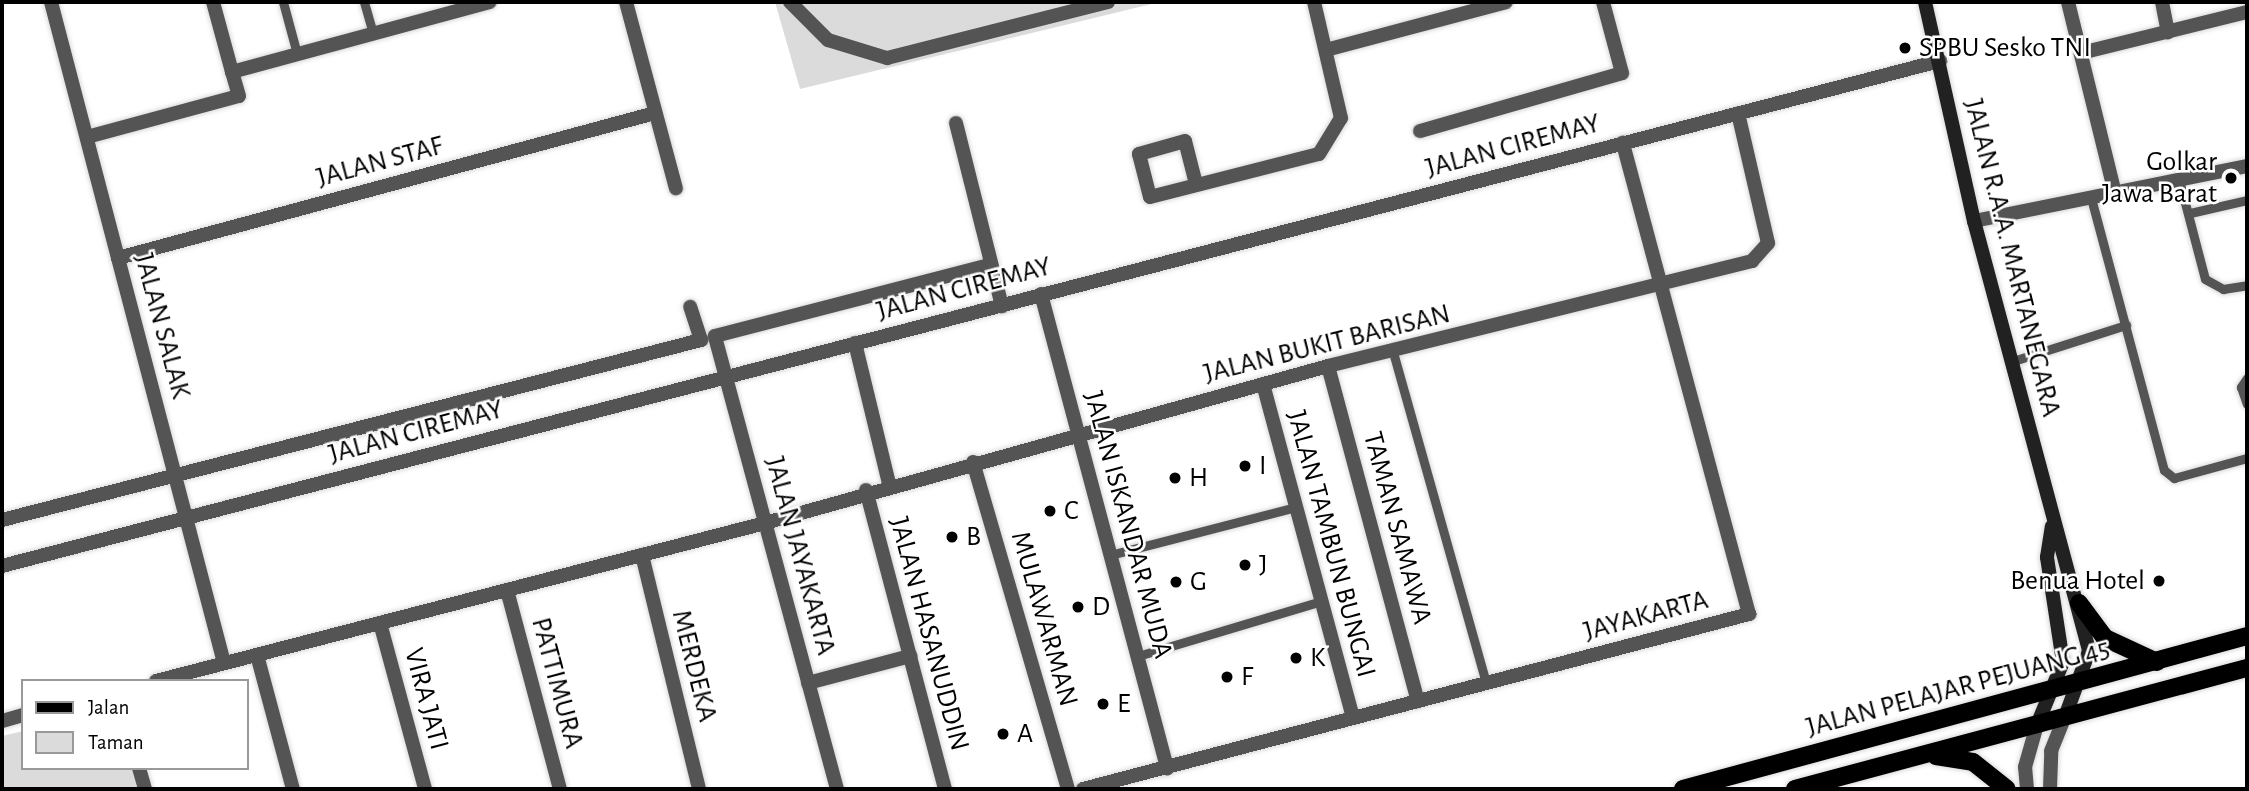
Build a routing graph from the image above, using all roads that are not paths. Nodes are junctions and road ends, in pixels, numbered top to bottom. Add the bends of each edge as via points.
1 (51, 2) edge
2 (213, 2) edge
3 (283, 2) edge
4 (364, 2) edge
5 (490, 2) edge
6 (626, 2) edge
7 (790, 2) edge
8 (1108, 2) edge
9 (1314, 2) edge
10 (1506, 2) edge
11 (1604, 2) edge
12 (1925, 2) edge
13 (2068, 2) edge
14 (2162, 2) edge
15 (453, 6) edge
16 (2247, 12) edge
17 (2168, 32) junction
18 (373, 34) junction
19 (1326, 50) junction
20 (298, 54) junction
21 (2081, 54) junction
22 (1940, 61) junction
23 (232, 72) junction
24 (655, 113) junction
25 (1738, 113) junction
26 (956, 123) dead end
27 (1420, 131) dead end
28 (87, 137) junction
29 (1623, 143) junction
30 (2247, 166) edge
31 (2179, 180) junction
32 (1196, 184) junction
33 (676, 188) dead end
34 (2115, 193) junction
35 (2091, 198) junction
36 (2247, 200) edge
37 (2190, 213) junction
38 (1974, 221) junction
39 (118, 258) junction
40 (990, 265) junction
41 (2247, 285) edge
42 (1660, 287) junction
43 (1041, 294) junction
44 (1002, 306) junction
45 (690, 307) dead end
46 (2126, 325) junction
47 (715, 336) joint
48 (855, 343) junction
49 (1393, 352) junction
50 (2010, 362) junction
51 (1328, 366) junction
52 (726, 376) junction
53 (2247, 378) edge
54 (1263, 384) junction
55 (2247, 404) edge
56 (1077, 434) junction
57 (2247, 458) edge
58 (972, 462) junction
59 (175, 475) junction
60 (889, 484) junction
61 (866, 491) junction
62 (1295, 507) junction
63 (186, 517) junction
64 (2, 520) edge
65 (765, 523) junction
66 (2052, 526) junction
67 (642, 555) junction
68 (1110, 555) junction
69 (2, 566) edge
70 (507, 590) junction
71 (1321, 601) junction
72 (2079, 603) junction
73 (380, 623) junction
74 (2247, 636) edge
75 (257, 654) junction
76 (910, 656) junction
77 (1138, 656) junction
78 (2157, 662) junction
79 (224, 663) junction
80 (2247, 667) edge
81 (164, 679) edge
82 (2082, 682) junction
83 (808, 683) junction
84 (1486, 683) junction
85 (2054, 689) junction
86 (1418, 701) junction
87 (21, 716) edge
88 (2065, 717) junction
89 (1353, 718) junction
90 (2, 721) edge
91 (2037, 725) junction
92 (1918, 757) junction
93 (1167, 769) junction
94 (140, 770) edge
95 (1843, 783) edge
96 (145, 789) edge
97 (293, 789) edge
98 (425, 789) edge
99 (560, 789) edge
100 (699, 789) edge
101 (836, 789) edge
102 (945, 789) edge
103 (1068, 789) edge
104 (1083, 789) edge
105 (1683, 789) edge
106 (1795, 789) edge
107 (2007, 789) edge
108 (2027, 789) edge
109 (2050, 789) edge

1 - 28 street, JALAN SALAK
2 - 23 street
3 - 20 lane
4 - 18 lane
5 - 15 street
6 - 24 street
7 - 8 street via 828,40 887,58
9 - 19 street
10 - 19 street
11 - 27 street via 1622,73
12 - 22 main road, JALAN R.A.A. MARTANEGARA
13 - 21 street
14 - 17 street
15 - 18 street
16 - 17 street
17 - 21 street
18 - 20 street
19 - 32 street via 1341,118 1319,154
20 - 23 street
21 - 34 street
22 - 25 street, JALAN CIREMAY
22 - 38 main road, JALAN R.A.A. MARTANEGARA
23 - 28 street via 239,96
24 - 33 street
24 - 39 street, JALAN STAF
25 - 29 street, JALAN CIREMAY
25 - 42 street, JALAN BUKIT BARISAN via 1768,243 1752,261
26 - 40 street
28 - 39 street, JALAN SALAK
29 - 42 street, JAYAKARTA
29 - 43 street, JALAN CIREMAY
30 - 31 street
31 - 34 street
31 - 37 lane
32 - 32 street via 1150,197 1139,153 1185,141
34 - 35 street
35 - 38 street
35 - 46 lane
36 - 37 lane
37 - 41 lane via 2205,279 2222,289
38 - 50 main road, JALAN R.A.A. MARTANEGARA
39 - 59 street, JALAN SALAK
40 - 44 street
40 - 47 street, JALAN CIREMAY
42 - 49 street, JALAN BUKIT BARISAN
42 - 84 street, JAYAKARTA via 1749,614
43 - 44 street, JALAN CIREMAY
43 - 56 street, JALAN ISKANDAR MUDA
44 - 48 street, JALAN CIREMAY
45 - 59 street, JALAN CIREMAY via 701,340
46 - 50 lane
46 - 57 lane via 2164,470 2174,478
47 - 52 street, JALAN JAYAKARTA
48 - 52 street, JALAN CIREMAY
48 - 60 street
49 - 51 street, JALAN BUKIT BARISAN
49 - 84 lane
50 - 66 main road, JALAN R.A.A. MARTANEGARA
51 - 54 street, JALAN BUKIT BARISAN
51 - 86 street, TAMAN SAMAWA
52 - 63 street, JALAN CIREMAY
52 - 65 street, JALAN JAYAKARTA
53 - 55 lane via 2241,382
54 - 56 street, JALAN BUKIT BARISAN
54 - 62 street, JALAN TAMBUN BUNGAI
56 - 58 street, JALAN BUKIT BARISAN
56 - 68 street, JALAN ISKANDAR MUDA
58 - 60 street, JALAN BUKIT BARISAN
58 - 103 street, MULAWARMAN
59 - 63 street, JALAN SALAK
59 - 64 street, JALAN CIREMAY
60 - 61 street, JALAN BUKIT BARISAN
61 - 65 street, JALAN BUKIT BARISAN
61 - 76 street, JALAN HASANUDDIN
62 - 68 lane
62 - 71 street, JALAN TAMBUN BUNGAI
63 - 69 street, JALAN CIREMAY
63 - 79 street, JALAN SALAK
65 - 67 street, JALAN BUKIT BARISAN
65 - 83 street, JALAN JAYAKARTA
66 - 72 main road, JALAN R.A.A. MARTANEGARA
66 - 85 main road, JALAN R.A.A. MARTANEGARA via 2047,557 2063,662
67 - 70 street, JALAN BUKIT BARISAN
67 - 100 street, MERDEKA
68 - 77 street, JALAN ISKANDAR MUDA
70 - 73 street, JALAN BUKIT BARISAN
70 - 99 street, PATTIMURA
71 - 77 lane
71 - 89 street, JALAN TAMBUN BUNGAI
72 - 78 main road via 2105,638
72 - 82 main road, JALAN R.A.A. MARTANEGARA via 2089,651
73 - 75 street, JALAN BUKIT BARISAN
73 - 98 street, VIRA JATI
74 - 78 main road, JALAN PELAJAR PEJUANG 45
75 - 79 street, JALAN BUKIT BARISAN
75 - 97 street
76 - 83 street
76 - 102 street, JALAN HASANUDDIN
77 - 93 street, JALAN ISKANDAR MUDA
78 - 82 main road, JALAN PELAJAR PEJUANG 45
79 - 81 street, JALAN BUKIT BARISAN
80 - 88 main road, JALAN PELAJAR PEJUANG 45
82 - 85 main road, JALAN PELAJAR PEJUANG 45
82 - 88 main road, JALAN R.A.A. MARTANEGARA
83 - 101 street, JALAN JAYAKARTA
84 - 86 street, JAYAKARTA
85 - 91 main road, JALAN R.A.A. MARTANEGARA
85 - 105 main road, JALAN PELAJAR PEJUANG 45
86 - 89 street, JAYAKARTA
87 - 90 street
88 - 91 main road, JALAN PELAJAR PEJUANG 45
88 - 109 street via 2051,751
89 - 93 street, JAYAKARTA
91 - 92 main road, JALAN PELAJAR PEJUANG 45
91 - 108 street via 2025,767
92 - 95 main road, JALAN PELAJAR PEJUANG 45
92 - 107 main road via 1973,762
93 - 104 street, JAYAKARTA
94 - 96 street
95 - 106 main road, JALAN PELAJAR PEJUANG 45

